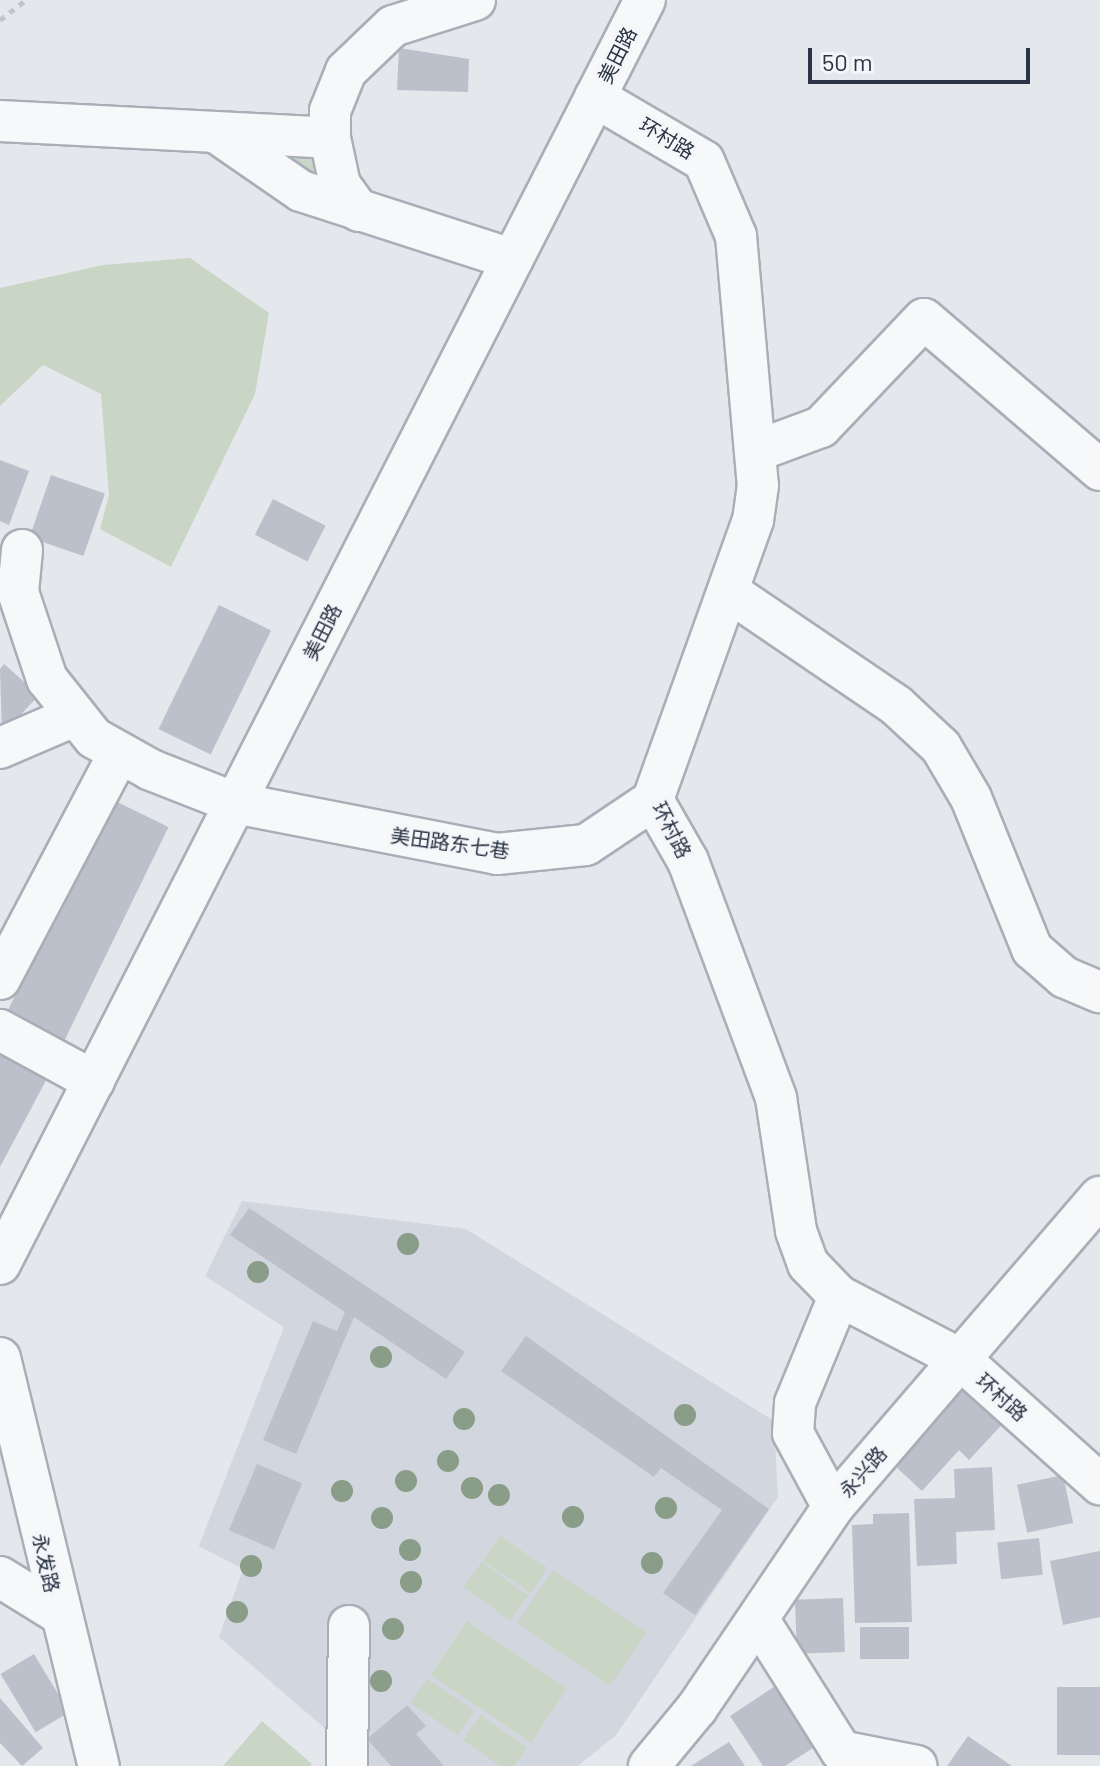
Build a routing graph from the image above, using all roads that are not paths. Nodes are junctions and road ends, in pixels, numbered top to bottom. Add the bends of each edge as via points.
1 (475, 0) edge
2 (645, 0) edge
3 (595, 97) junction
4 (0, 121) edge
5 (215, 132) junction
6 (330, 138) junction
7 (359, 211) junction
8 (512, 259) junction
9 (759, 450) junction
10 (1100, 470) edge
11 (22, 550) dead end
12 (728, 591) junction
13 (72, 717) junction
14 (0, 748) edge
15 (118, 755) junction
16 (653, 800) junction
17 (235, 803) junction
18 (0, 979) edge
19 (1100, 992) edge
20 (0, 1030) edge
21 (94, 1081) junction
22 (1100, 1197) edge
23 (0, 1264) edge
24 (839, 1296) junction
25 (0, 1358) edge
26 (960, 1359) junction
27 (1100, 1484) edge
28 (833, 1507) junction
29 (0, 1577) edge
30 (57, 1612) junction
31 (758, 1619) junction
32 (349, 1626) dead end
33 (892, 1765) edge
34 (99, 1766) edge
35 (347, 1766) edge
36 (649, 1766) edge

1 - 6 street via 406,20 371,42 340,84
2 - 3 street, 美田路
3 - 8 street, 美田路
3 - 9 street, 环村路 via 686,145 718,182 736,236
4 - 5 street
5 - 6 street
5 - 7 street via 301,191
6 - 7 street via 340,185
7 - 8 street
8 - 17 street, 美田路
9 - 10 street via 821,427 924,319
9 - 12 street, 环村路 via 753,520
11 - 13 street via 18,592 29,639
12 - 16 street, 环村路
12 - 19 street via 897,706 941,747 971,798 1032,949 1064,977
13 - 14 street
13 - 15 street, 美田路东七巷
15 - 17 street, 美田路东七巷
15 - 18 street
16 - 17 street, 美田路东七巷 via 586,845 497,854
16 - 24 street, 环村路 via 688,861 776,1098 808,1264
17 - 21 street, 美田路
20 - 21 street
21 - 23 street, 美田路
22 - 26 street, 永兴路
24 - 26 street, 环村路
24 - 28 street via 795,1403 793,1433
25 - 30 street, 永发路
26 - 27 street, 环村路
26 - 28 street, 永兴路
28 - 31 street, 永兴路
29 - 30 street
30 - 34 street, 永发路
31 - 33 street via 841,1751
31 - 36 street, 永兴路
32 - 35 street

